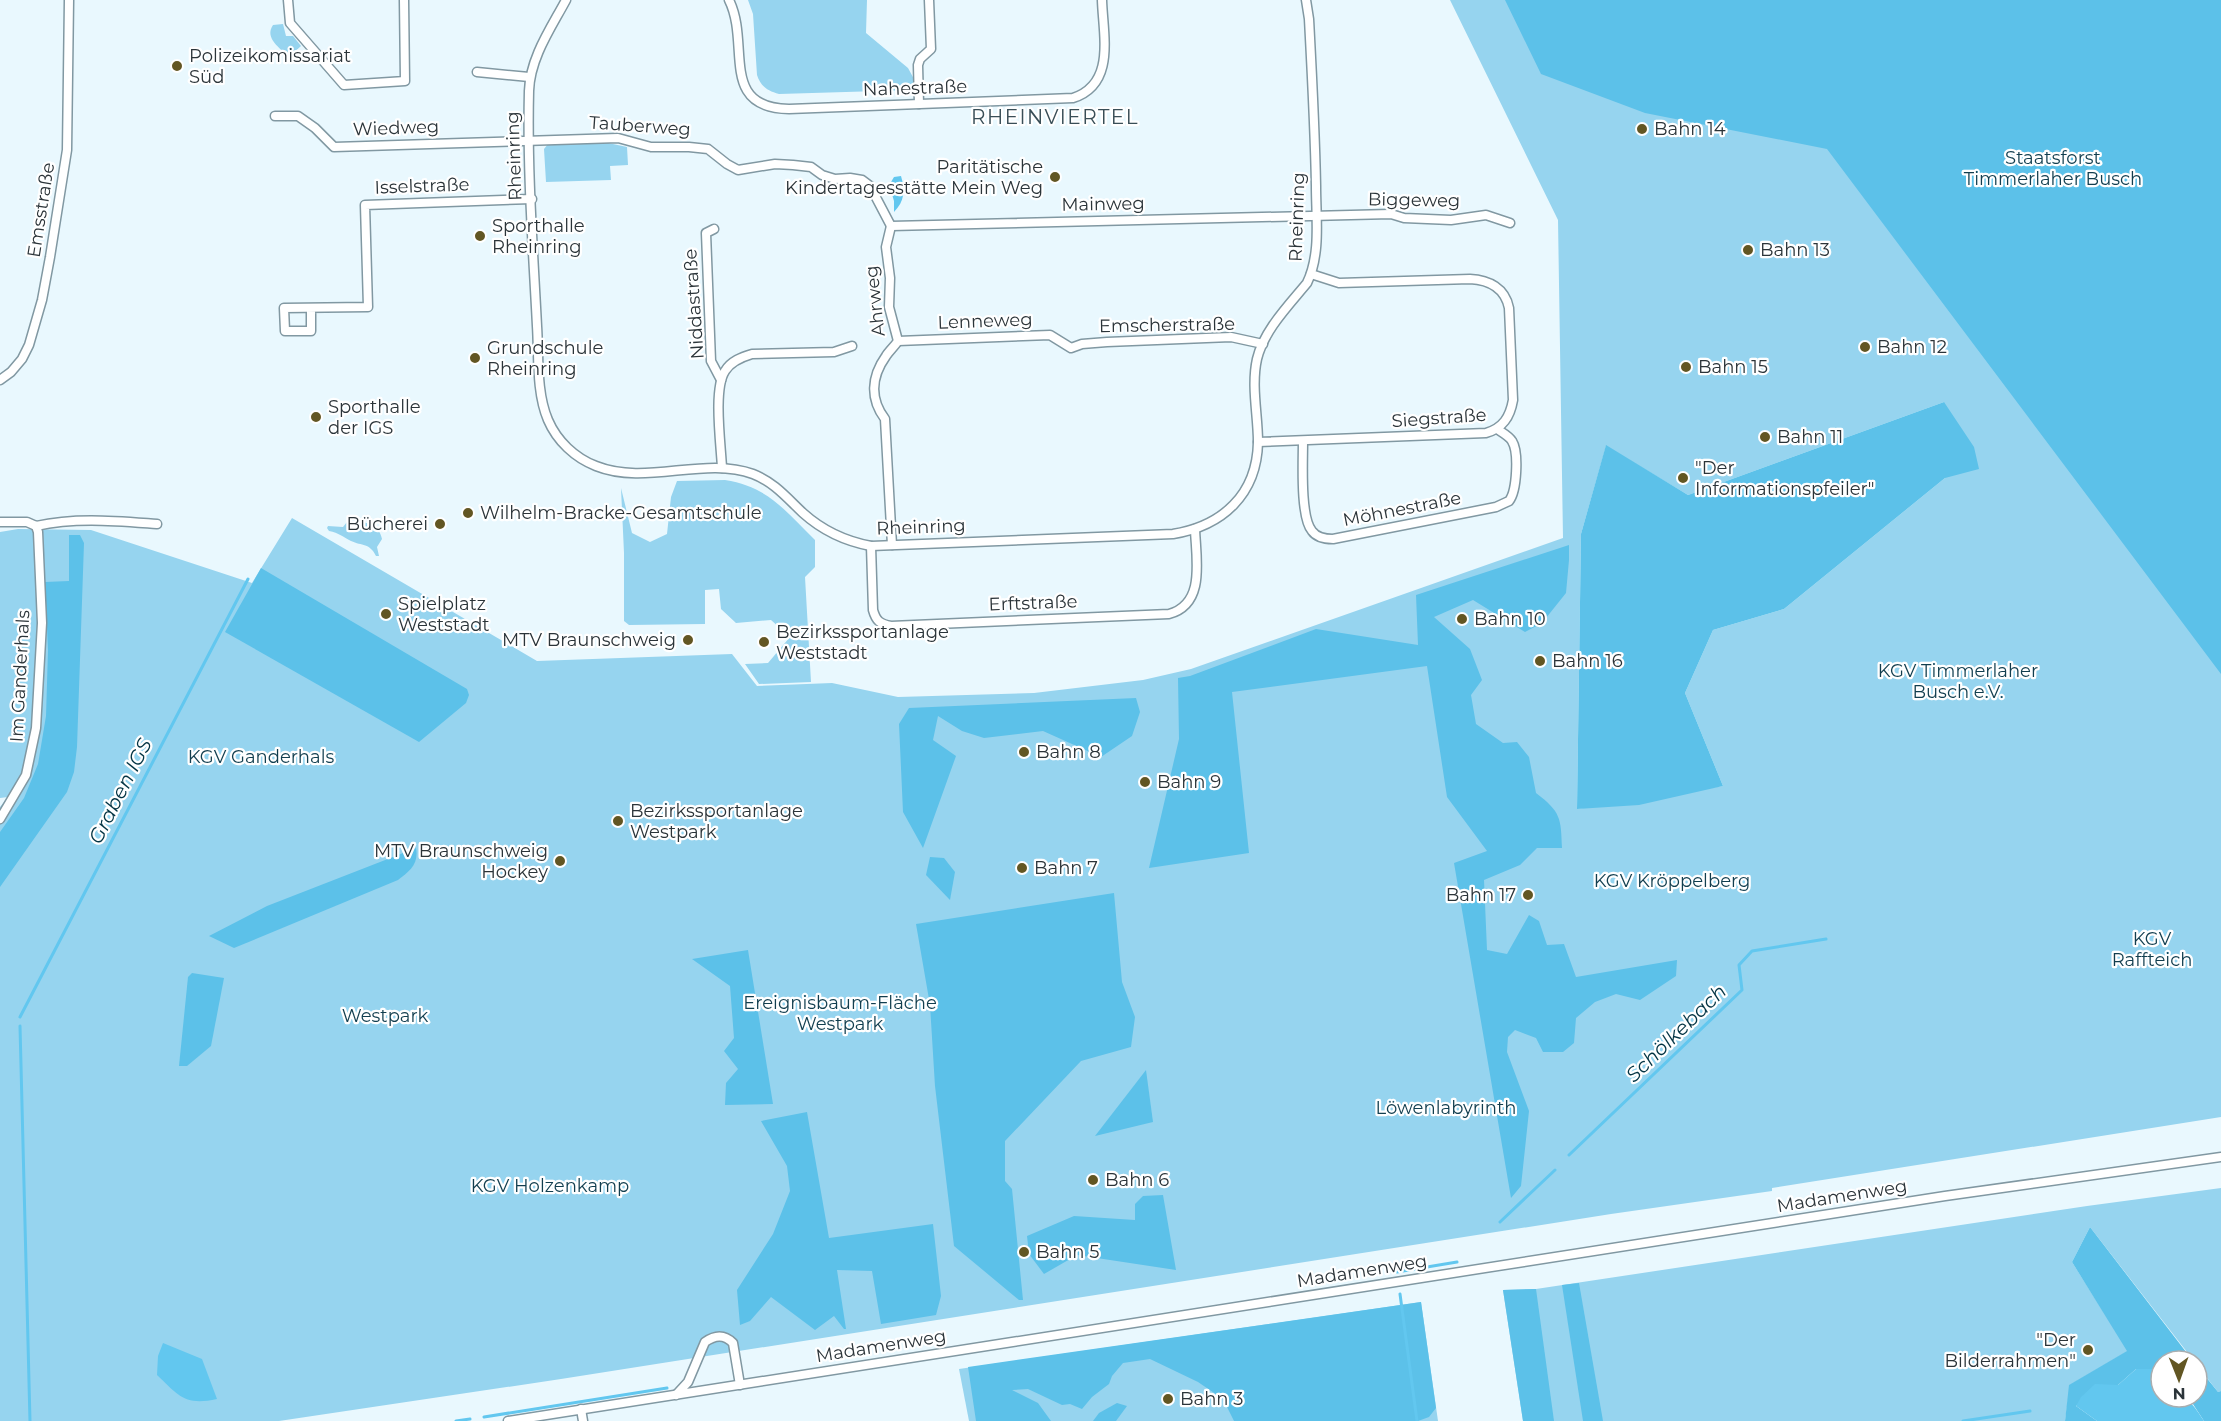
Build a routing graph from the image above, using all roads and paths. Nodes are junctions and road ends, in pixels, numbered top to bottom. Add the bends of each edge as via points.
1 (62, 0) edge
2 (69, 0) edge
3 (288, 0) edge
4 (404, 0) edge
5 (566, 0) edge
6 (729, 0) edge
7 (929, 0) edge
8 (1102, 0) edge
9 (1306, 0) edge
10 (68, 31) junction
11 (477, 72) dead end
12 (529, 77) junction
13 (919, 104) junction
14 (275, 117) dead end
15 (530, 140) junction
16 (532, 199) junction
17 (1316, 215) junction
18 (1510, 223) dead end
19 (891, 226) junction
20 (714, 229) dead end
21 (1311, 274) junction
22 (311, 308) dead end
23 (897, 341) junction
24 (1263, 344) junction
25 (852, 346) dead end
26 (1071, 348) joint
27 (0, 380) edge
28 (721, 380) junction
29 (1497, 429) junction
30 (1303, 441) junction
31 (1258, 442) junction
32 (722, 468) junction
33 (0, 522) edge
34 (157, 524) dead end
35 (36, 526) junction
36 (1195, 529) junction
37 (892, 545) junction
38 (871, 546) junction
39 (0, 819) edge
40 (2221, 1157) edge
41 (740, 1385) junction
42 (676, 1395) junction
43 (581, 1409) junction
44 (508, 1421) edge
45 (583, 1421) edge

1 - 10 street, Emsstraße
2 - 10 street, Emsstraße
3 - 4 street via 290,23 344,85 405,81
5 - 12 street, Rheinring
6 - 13 street, Nahestraße via 737,20 743,84 748,96 759,104 789,110
7 - 13 street via 931,49 918,65
8 - 13 street, Nahestraße via 1104,65 1095,84 1084,94 1073,98
9 - 17 street, Rheinring
10 - 27 street, Emsstraße via 68,143 49,265 29,345 22,359
11 - 12 street
12 - 15 street, Rheinring
14 - 15 street, Wiedweg via 298,116 334,147
15 - 16 street, Rheinring
15 - 19 street, Tauberweg via 618,138 651,147 708,149 738,170 775,164 811,167 835,179 862,180 870,186
16 - 22 street, Isselstraße via 365,205 368,307
16 - 32 street, Rheinring via 541,395 557,435 579,457 608,470
17 - 18 street, Biggeweg via 1391,214 1451,219 1486,215
17 - 19 street, Mainweg
17 - 21 street, Rheinring via 1316,254
19 - 23 street, Ahrweg via 886,247 889,308
20 - 28 street, Niddastraße via 706,233 711,361
21 - 24 street, Rheinring
21 - 29 street, Siegstraße via 1338,283 1470,279 1496,286 1509,308 1513,400 1506,422
23 - 26 street, Lenneweg via 1050,335
23 - 37 street, Ahrweg via 886,356 873,391 877,409 885,419
24 - 26 street, Emscherstraße via 1231,337 1107,342
24 - 31 street, Rheinring via 1256,374
25 - 28 street, Niddastraße via 834,352 752,354 730,365
28 - 32 street, Niddastraße
29 - 30 street, Siegstraße via 1464,435
29 - 30 street, Möhnestraße via 1509,437 1515,448 1515,490 1509,501 1496,507 1333,539 1317,536 1306,522
30 - 31 street, Siegstraße
31 - 36 street, Rheinring via 1253,471 1242,495 1223,516
32 - 38 street, Rheinring via 767,480 823,529
33 - 35 street
34 - 35 street via 86,520
35 - 39 street, Im Ganderhals via 42,622 36,728 26,775
36 - 37 street, Rheinring via 1173,534
36 - 38 street, Erftstraße via 1197,572 1193,595 1182,608 1169,614 881,624 873,610
37 - 38 street, Rheinring
40 - 41 street, Madamenweg via 1945,1196
41 - 42 street, Madamenweg
41 - 42 street via 733,1342 718,1336 705,1342 688,1382
42 - 43 street, Madamenweg
43 - 44 street, Madamenweg
43 - 45 street

